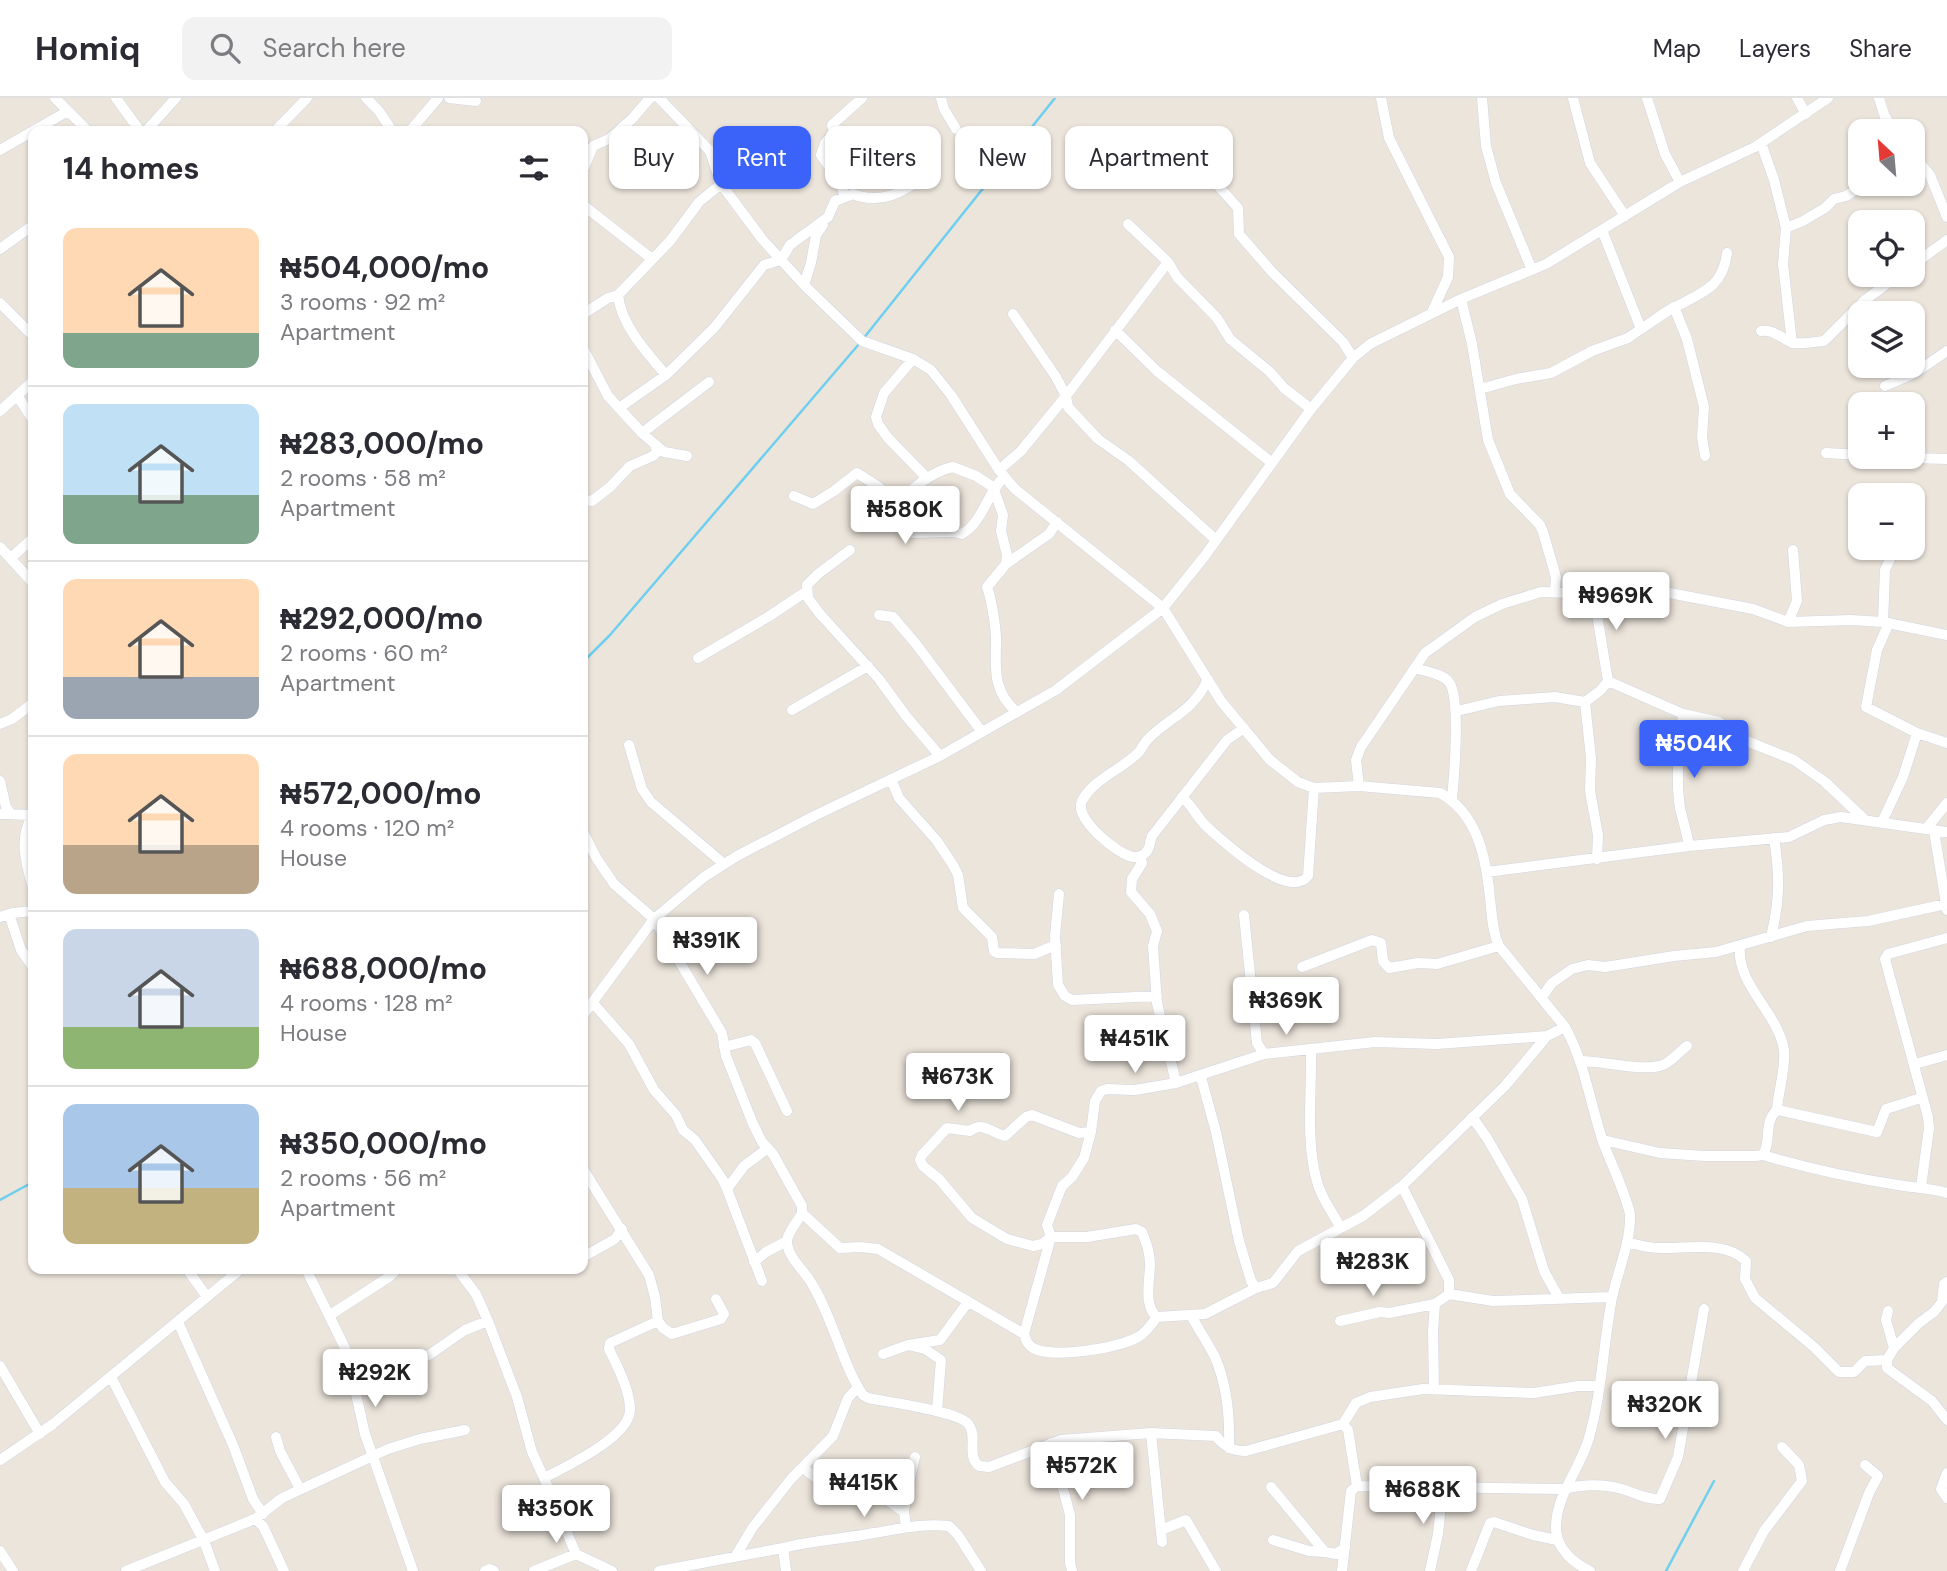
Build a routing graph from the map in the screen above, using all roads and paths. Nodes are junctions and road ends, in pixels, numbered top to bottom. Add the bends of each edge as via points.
1 (55, 98) edge
2 (116, 98) edge
3 (176, 98) edge
4 (307, 98) edge
5 (366, 98) edge
6 (447, 98) edge
7 (650, 98) edge
8 (659, 98) edge
9 (862, 98) edge
10 (942, 98) edge
11 (1381, 98) edge
12 (1482, 98) edge
13 (1573, 98) edge
14 (1647, 98) edge
15 (1797, 98) edge
16 (1828, 98) edge
17 (1879, 98) edge
18 (436, 101) edge
19 (476, 101) dead end
20 (68, 111) junction
21 (1806, 114) junction
22 (1886, 119) edge
23 (42, 126) edge
24 (83, 126) edge
25 (136, 126) edge
26 (151, 126) edge
27 (280, 126) edge
28 (389, 126) edge
29 (414, 126) edge
30 (955, 127) edge
31 (28, 134) edge
32 (1761, 143) junction
33 (0, 150) edge
34 (588, 158) edge
35 (713, 160) edge
36 (1925, 169) edge
37 (1680, 182) junction
38 (715, 189) edge
39 (725, 189) edge
40 (905, 189) edge
41 (1221, 189) edge
42 (1848, 195) edge
43 (845, 197) junction
44 (588, 209) edge
45 (1625, 216) junction
46 (1947, 217) edge
47 (823, 221) junction
48 (1128, 224) dead end
49 (1786, 228) junction
50 (28, 229) edge
51 (1602, 230) junction
52 (1947, 240) edge
53 (0, 249) edge
54 (1727, 253) dead end
55 (1925, 256) edge
56 (652, 259) junction
57 (781, 260) junction
58 (1168, 262) junction
59 (1532, 270) junction
60 (803, 285) junction
61 (1883, 287) edge
62 (618, 295) junction
63 (1461, 299) junction
64 (0, 303) edge
65 (1674, 307) junction
66 (588, 311) edge
67 (1432, 312) junction
68 (1013, 314) dead end
69 (1641, 329) junction
70 (1115, 330) junction
71 (28, 331) edge
72 (1761, 331) dead end
73 (1792, 342) junction
74 (1947, 351) edge
75 (588, 358) edge
76 (1353, 358) junction
77 (913, 359) junction
78 (666, 375) junction
79 (709, 382) dead end
80 (28, 385) edge
81 (1885, 386) dead end
82 (1480, 389) junction
83 (17, 395) junction
84 (1066, 396) junction
85 (619, 408) junction
86 (1311, 409) junction
87 (0, 411) edge
88 (28, 412) edge
89 (642, 433) junction
90 (654, 443) junction
91 (1826, 453) dead end
92 (1848, 454) edge
93 (1705, 456) dead end
94 (687, 457) dead end
95 (1925, 458) edge
96 (1947, 459) edge
97 (1272, 463) junction
98 (1002, 474) junction
99 (927, 478) junction
100 (993, 487) junction
101 (794, 496) dead end
102 (588, 501) edge
103 (897, 505) junction
104 (1057, 522) junction
105 (1216, 540) junction
106 (28, 543) edge
107 (0, 547) edge
108 (850, 550) dead end
109 (1793, 550) dead end
110 (12, 558) junction
111 (1890, 560) edge
112 (1006, 564) junction
113 (28, 577) edge
114 (807, 591) junction
115 (1555, 592) junction
116 (1587, 596) junction
117 (1163, 608) junction
118 (879, 615) dead end
119 (1788, 622) junction
120 (1886, 622) junction
121 (1947, 635) edge
122 (698, 658) dead end
123 (868, 666) junction
124 (1415, 668) junction
125 (1208, 679) junction
126 (1608, 681) junction
127 (1584, 702) junction
128 (28, 708) edge
129 (792, 710) dead end
130 (1457, 711) junction
131 (1017, 712) junction
132 (1683, 714) junction
133 (0, 724) edge
134 (1244, 728) junction
135 (982, 732) junction
136 (1917, 733) junction
137 (1947, 743) edge
138 (629, 745) dead end
139 (940, 756) junction
140 (891, 779) junction
141 (0, 781) edge
142 (1359, 786) junction
143 (1314, 788) junction
144 (1182, 797) junction
145 (1452, 799) junction
146 (1947, 803) edge
147 (5, 814) edge
148 (28, 815) edge
149 (1863, 818) junction
150 (1882, 822) junction
151 (28, 823) edge
152 (1930, 830) junction
153 (1947, 832) edge
154 (1774, 838) junction
155 (588, 842) edge
156 (1689, 846) junction
157 (1140, 856) junction
158 (1597, 859) junction
159 (724, 864) junction
160 (28, 869) edge
161 (1488, 872) junction
162 (1059, 894) dead end
163 (1946, 907) edge
164 (28, 912) edge
165 (1244, 915) dead end
166 (4, 916) edge
167 (654, 919) junction
168 (1772, 937) junction
169 (1947, 938) edge
170 (1056, 945) junction
171 (1499, 946) junction
172 (1740, 946) junction
173 (28, 960) edge
174 (1302, 967) dead end
175 (1157, 996) junction
176 (1542, 997) junction
177 (593, 1003) junction
178 (588, 1009) edge
179 (1565, 1027) junction
180 (1547, 1035) junction
181 (1687, 1046) dead end
182 (723, 1047) junction
183 (1311, 1050) junction
184 (1264, 1054) junction
185 (1947, 1055) edge
186 (1581, 1061) junction
187 (1915, 1064) junction
188 (1201, 1077) junction
189 (1176, 1083) junction
190 (1922, 1098) junction
191 (1777, 1110) junction
192 (787, 1111) dead end
193 (1472, 1116) junction
194 (1091, 1132) junction
195 (1603, 1140) junction
196 (768, 1148) junction
197 (1763, 1155) junction
198 (588, 1177) edge
199 (1402, 1186) junction
200 (1921, 1187) junction
201 (727, 1189) junction
202 (1947, 1193) edge
203 (802, 1213) junction
204 (1341, 1228) junction
205 (622, 1229) junction
206 (1051, 1237) junction
207 (787, 1241) junction
208 (1627, 1242) junction
209 (588, 1254) edge
210 (754, 1262) junction
211 (191, 1274) edge
212 (235, 1274) edge
213 (309, 1274) edge
214 (392, 1274) edge
215 (461, 1274) edge
216 (762, 1281) dead end
217 (1947, 1282) edge
218 (1256, 1288) junction
219 (1450, 1294) junction
220 (207, 1297) junction
221 (1612, 1297) junction
222 (1559, 1298) junction
223 (716, 1299) dead end
224 (968, 1302) junction
225 (1435, 1304) junction
226 (1704, 1309) dead end
227 (1888, 1311) dead end
228 (330, 1315) junction
229 (1191, 1315) junction
230 (1157, 1317) junction
231 (488, 1321) junction
232 (657, 1321) junction
233 (1339, 1321) dead end
234 (178, 1322) junction
235 (1024, 1335) junction
236 (908, 1345) junction
237 (1894, 1348) junction
238 (883, 1354) dead end
239 (1887, 1360) junction
240 (0, 1366) edge
241 (351, 1367) junction
242 (111, 1377) junction
243 (1598, 1386) junction
244 (858, 1387) junction
245 (1434, 1389) junction
246 (937, 1411) junction
247 (1947, 1420) edge
248 (1343, 1424) junction
249 (465, 1430) dead end
250 (1151, 1433) junction
251 (40, 1434) junction
252 (276, 1437) dead end
253 (1051, 1443) junction
254 (1782, 1447) dead end
255 (1229, 1448) junction
256 (373, 1457) junction
257 (915, 1457) dead end
258 (0, 1460) edge
259 (1865, 1465) dead end
260 (803, 1467) junction
261 (1947, 1474) edge
262 (544, 1478) junction
263 (1357, 1486) junction
264 (1443, 1486) junction
265 (1271, 1487) dead end
266 (300, 1489) junction
267 (1565, 1489) junction
268 (1947, 1498) edge
269 (904, 1512) junction
270 (259, 1517) junction
271 (906, 1527) junction
272 (1161, 1530) junction
273 (1273, 1540) dead end
274 (1557, 1540) junction
275 (204, 1541) junction
276 (1162, 1542) dead end
277 (783, 1548) junction
278 (1345, 1548) junction
279 (0, 1551) edge
280 (1325, 1552) junction
281 (576, 1555) junction
282 (734, 1557) junction
283 (1586, 1570) edge
284 (13, 1571) edge
285 (126, 1571) edge
286 (215, 1571) edge
287 (284, 1571) edge
288 (413, 1571) edge
289 (485, 1571) edge
290 (494, 1571) edge
291 (534, 1571) edge
292 (611, 1571) edge
293 (659, 1571) edge
294 (786, 1571) edge
295 (981, 1571) edge
296 (1072, 1571) edge
297 (1216, 1571) edge
298 (1342, 1571) edge
299 (1430, 1571) edge
300 (1471, 1571) edge
301 (1743, 1571) edge
302 (1840, 1571) edge

1 - 20 street
2 - 25 street
3 - 26 street
4 - 27 street
5 - 28 street
6 - 18 street
6 - 19 street
7 - 34 street via 609,139 593,146
8 - 35 street via 710,151
9 - 43 street via 832,125 834,133 821,155
10 - 30 street
11 - 67 street via 1389,138 1449,257 1448,277
12 - 59 street via 1486,146 1496,183
13 - 45 street via 1590,163
14 - 37 street via 1665,154
15 - 21 street
16 - 21 street
17 - 22 street
18 - 29 street
20 - 23 street
20 - 24 street
21 - 32 street
31 - 33 street
32 - 37 street
32 - 49 street
36 - 46 street
37 - 45 street
38 - 56 street
39 - 57 street
40 - 43 street via 881,199
41 - 76 street via 1238,208 1239,234
42 - 49 street
43 - 47 street via 835,201
44 - 56 street
45 - 51 street
47 - 57 street via 790,245
47 - 60 street
48 - 58 street
49 - 73 street via 1783,264
50 - 53 street
51 - 59 street
51 - 69 street
52 - 55 street
54 - 65 street via 1720,278
56 - 62 street
57 - 60 street
57 - 78 street via 764,264 714,328
58 - 70 street
58 - 86 street via 1230,339
59 - 63 street
60 - 77 street via 862,341
61 - 73 street via 1824,341
62 - 66 street
62 - 78 street via 625,317
63 - 67 street
63 - 82 street
64 - 71 street
65 - 69 street
65 - 93 street via 1704,407
67 - 76 street
68 - 84 street
69 - 82 street via 1551,373
70 - 84 street
70 - 97 street via 1157,371
72 - 73 street
74 - 81 street
75 - 85 street
76 - 86 street
77 - 98 street via 941,381
77 - 99 street via 884,393 876,417 888,438
78 - 85 street
79 - 89 street
80 - 83 street
82 - 115 street via 1488,440 1510,494 1543,532 1556,577
83 - 87 street
83 - 88 street
84 - 98 street
84 - 105 street via 1068,407 1098,439
85 - 89 street
86 - 97 street
89 - 90 street
90 - 94 street via 664,452
90 - 102 street via 657,452 653,456 629,466 610,487
91 - 92 street
95 - 96 street
97 - 105 street
98 - 100 street
98 - 104 street
99 - 100 street via 947,468 959,468
99 - 103 street
100 - 103 street via 977,520 962,534 912,533 895,514
100 - 112 street via 1003,515
101 - 103 street via 813,504 856,473
104 - 112 street via 1049,534
104 - 117 street
105 - 117 street
106 - 110 street
107 - 110 street
108 - 114 street via 818,574
109 - 119 street via 1797,601
110 - 113 street
111 - 120 street via 1885,570
112 - 131 street via 987,587 995,624 999,688 1005,702
114 - 122 street
114 - 123 street via 820,614
115 - 116 street
115 - 124 street via 1502,604 1475,617 1425,653
116 - 119 street via 1604,587 1633,586 1753,609
116 - 126 street via 1597,615
117 - 125 street
117 - 131 street via 1056,690
118 - 135 street via 893,617
119 - 120 street
120 - 121 street
120 - 136 street via 1866,707
123 - 129 street
123 - 139 street
124 - 130 street via 1452,685
124 - 142 street via 1360,747 1356,760
125 - 134 street
125 - 157 street via 1200,696 1082,802 1086,822 1105,841 1132,858
126 - 127 street
126 - 132 street
127 - 130 street via 1555,697 1499,701
127 - 158 street
128 - 133 street
130 - 145 street
131 - 135 street
132 - 149 street via 1719,722 1744,740 1794,760
132 - 156 street via 1677,767
134 - 143 street via 1270,760 1298,782
134 - 144 street via 1227,740
135 - 139 street
136 - 137 street
136 - 150 street
138 - 159 street via 642,789 651,802
139 - 140 street
140 - 159 street
140 - 170 street via 900,798 953,865 963,908 992,937 994,951 1034,954
141 - 147 street
142 - 143 street
142 - 145 street via 1440,793
143 - 144 street via 1308,876 1296,883 1259,869 1204,824
144 - 157 street
145 - 161 street via 1475,831
146 - 152 street
147 - 148 street
149 - 150 street
149 - 154 street via 1832,818 1790,837
150 - 152 street
151 - 160 street via 24,839
152 - 153 street
152 - 163 street
154 - 156 street
154 - 168 street via 1780,876
155 - 167 street via 614,884
156 - 158 street
157 - 175 street via 1142,863 1130,892 1150,914 1157,931 1153,946
158 - 161 street
159 - 167 street
161 - 171 street
162 - 170 street
163 - 168 street via 1807,926
164 - 166 street
165 - 184 street via 1257,1043
166 - 173 street
167 - 177 street
167 - 182 street via 722,1033
168 - 172 street
169 - 187 street via 1888,954 1885,959
170 - 175 street via 1058,985 1072,1000
171 - 174 street via 1437,964 1389,968 1383,961 1381,943 1372,940
171 - 176 street
172 - 176 street via 1572,969
172 - 191 street via 1744,971 1784,1049
175 - 189 street
176 - 179 street
177 - 178 street
177 - 201 street via 629,1044 654,1090
179 - 180 street
179 - 186 street
180 - 183 street via 1437,1044 1375,1042
180 - 193 street via 1505,1086
181 - 186 street via 1667,1063 1649,1068
182 - 192 street via 755,1043
182 - 196 street via 739,1092
183 - 184 street
183 - 204 street via 1311,1135 1318,1184
184 - 188 street
185 - 187 street
186 - 195 street
187 - 190 street
188 - 189 street
188 - 218 street via 1239,1241
189 - 194 street via 1101,1091
190 - 191 street via 1886,1109 1877,1132
190 - 200 street via 1929,1128
191 - 197 street via 1769,1120
193 - 199 street
193 - 222 street via 1522,1199 1544,1270
194 - 206 street via 1084,1158 1062,1186 1047,1226
194 - 206 street via 1079,1133 1029,1115 1005,1136 982,1126 970,1131 947,1128 920,1160 972,1218 1007,1239 1033,1246
195 - 197 street via 1660,1153
195 - 208 street via 1630,1214
196 - 201 street via 744,1166
196 - 203 street
197 - 200 street
198 - 205 street
199 - 204 street
199 - 219 street via 1449,1280
200 - 202 street
201 - 210 street
203 - 207 street
203 - 224 street via 840,1248 878,1249
204 - 218 street via 1298,1251 1273,1283
205 - 209 street via 615,1239
205 - 232 street via 649,1275
206 - 230 street via 1142,1231 1150,1263 1148,1296
206 - 235 street
207 - 210 street
207 - 244 street via 829,1316
208 - 221 street
208 - 239 street via 1657,1248 1707,1247 1740,1255 1746,1261 1745,1279 1755,1298 1839,1372 1854,1372 1865,1362
210 - 216 street
211 - 220 street
212 - 220 street
213 - 228 street
214 - 228 street
215 - 231 street
217 - 237 street via 1934,1312
218 - 229 street via 1205,1314
219 - 222 street via 1493,1301
219 - 225 street
220 - 234 street
221 - 222 street
221 - 243 street
223 - 232 street via 724,1314 720,1319 672,1334
224 - 235 street
224 - 236 street via 940,1340
225 - 233 street
225 - 245 street
226 - 267 street via 1678,1457 1660,1499 1615,1487
227 - 237 street
228 - 241 street
229 - 230 street
229 - 255 street via 1215,1358 1222,1382 1230,1422
230 - 235 street via 1136,1338 1084,1350 1045,1352 1027,1344
231 - 241 street via 429,1355 390,1357
231 - 262 street
232 - 262 street via 610,1343 628,1397 628,1421 597,1449
234 - 242 street
234 - 270 street via 233,1445
236 - 238 street
236 - 246 street via 926,1349 941,1360
237 - 239 street
239 - 247 street via 1887,1368 1932,1401
240 - 251 street
241 - 256 street
242 - 251 street
242 - 275 street via 165,1482 184,1504
243 - 245 street via 1534,1393
243 - 267 street via 1587,1442
244 - 246 street via 868,1398
244 - 260 street via 848,1398 833,1436
245 - 248 street via 1370,1397 1356,1403
246 - 253 street via 969,1424 972,1456 979,1466 989,1467
248 - 255 street via 1246,1451
248 - 263 street via 1348,1430
249 - 256 street via 420,1439
250 - 253 street
250 - 255 street via 1216,1436
250 - 272 street
251 - 258 street
252 - 266 street
253 - 296 street via 1070,1515
254 - 301 street via 1799,1465 1802,1481 1764,1531
256 - 266 street
256 - 288 street
257 - 269 street
259 - 302 street via 1878,1476
260 - 269 street via 814,1478 880,1497
260 - 282 street
261 - 268 street via 1941,1489
262 - 281 street
263 - 264 street
263 - 278 street via 1351,1491
264 - 267 street
264 - 299 street
265 - 280 street
266 - 270 street
267 - 274 street via 1555,1525
269 - 271 street
270 - 275 street
270 - 287 street
271 - 277 street
271 - 295 street via 949,1526
272 - 276 street
272 - 297 street via 1186,1520
273 - 280 street
274 - 283 street
274 - 300 street via 1490,1523
275 - 285 street
275 - 286 street
277 - 282 street
277 - 294 street
278 - 280 street
278 - 298 street
279 - 284 street
281 - 291 street
281 - 292 street
282 - 293 street
289 - 290 street

